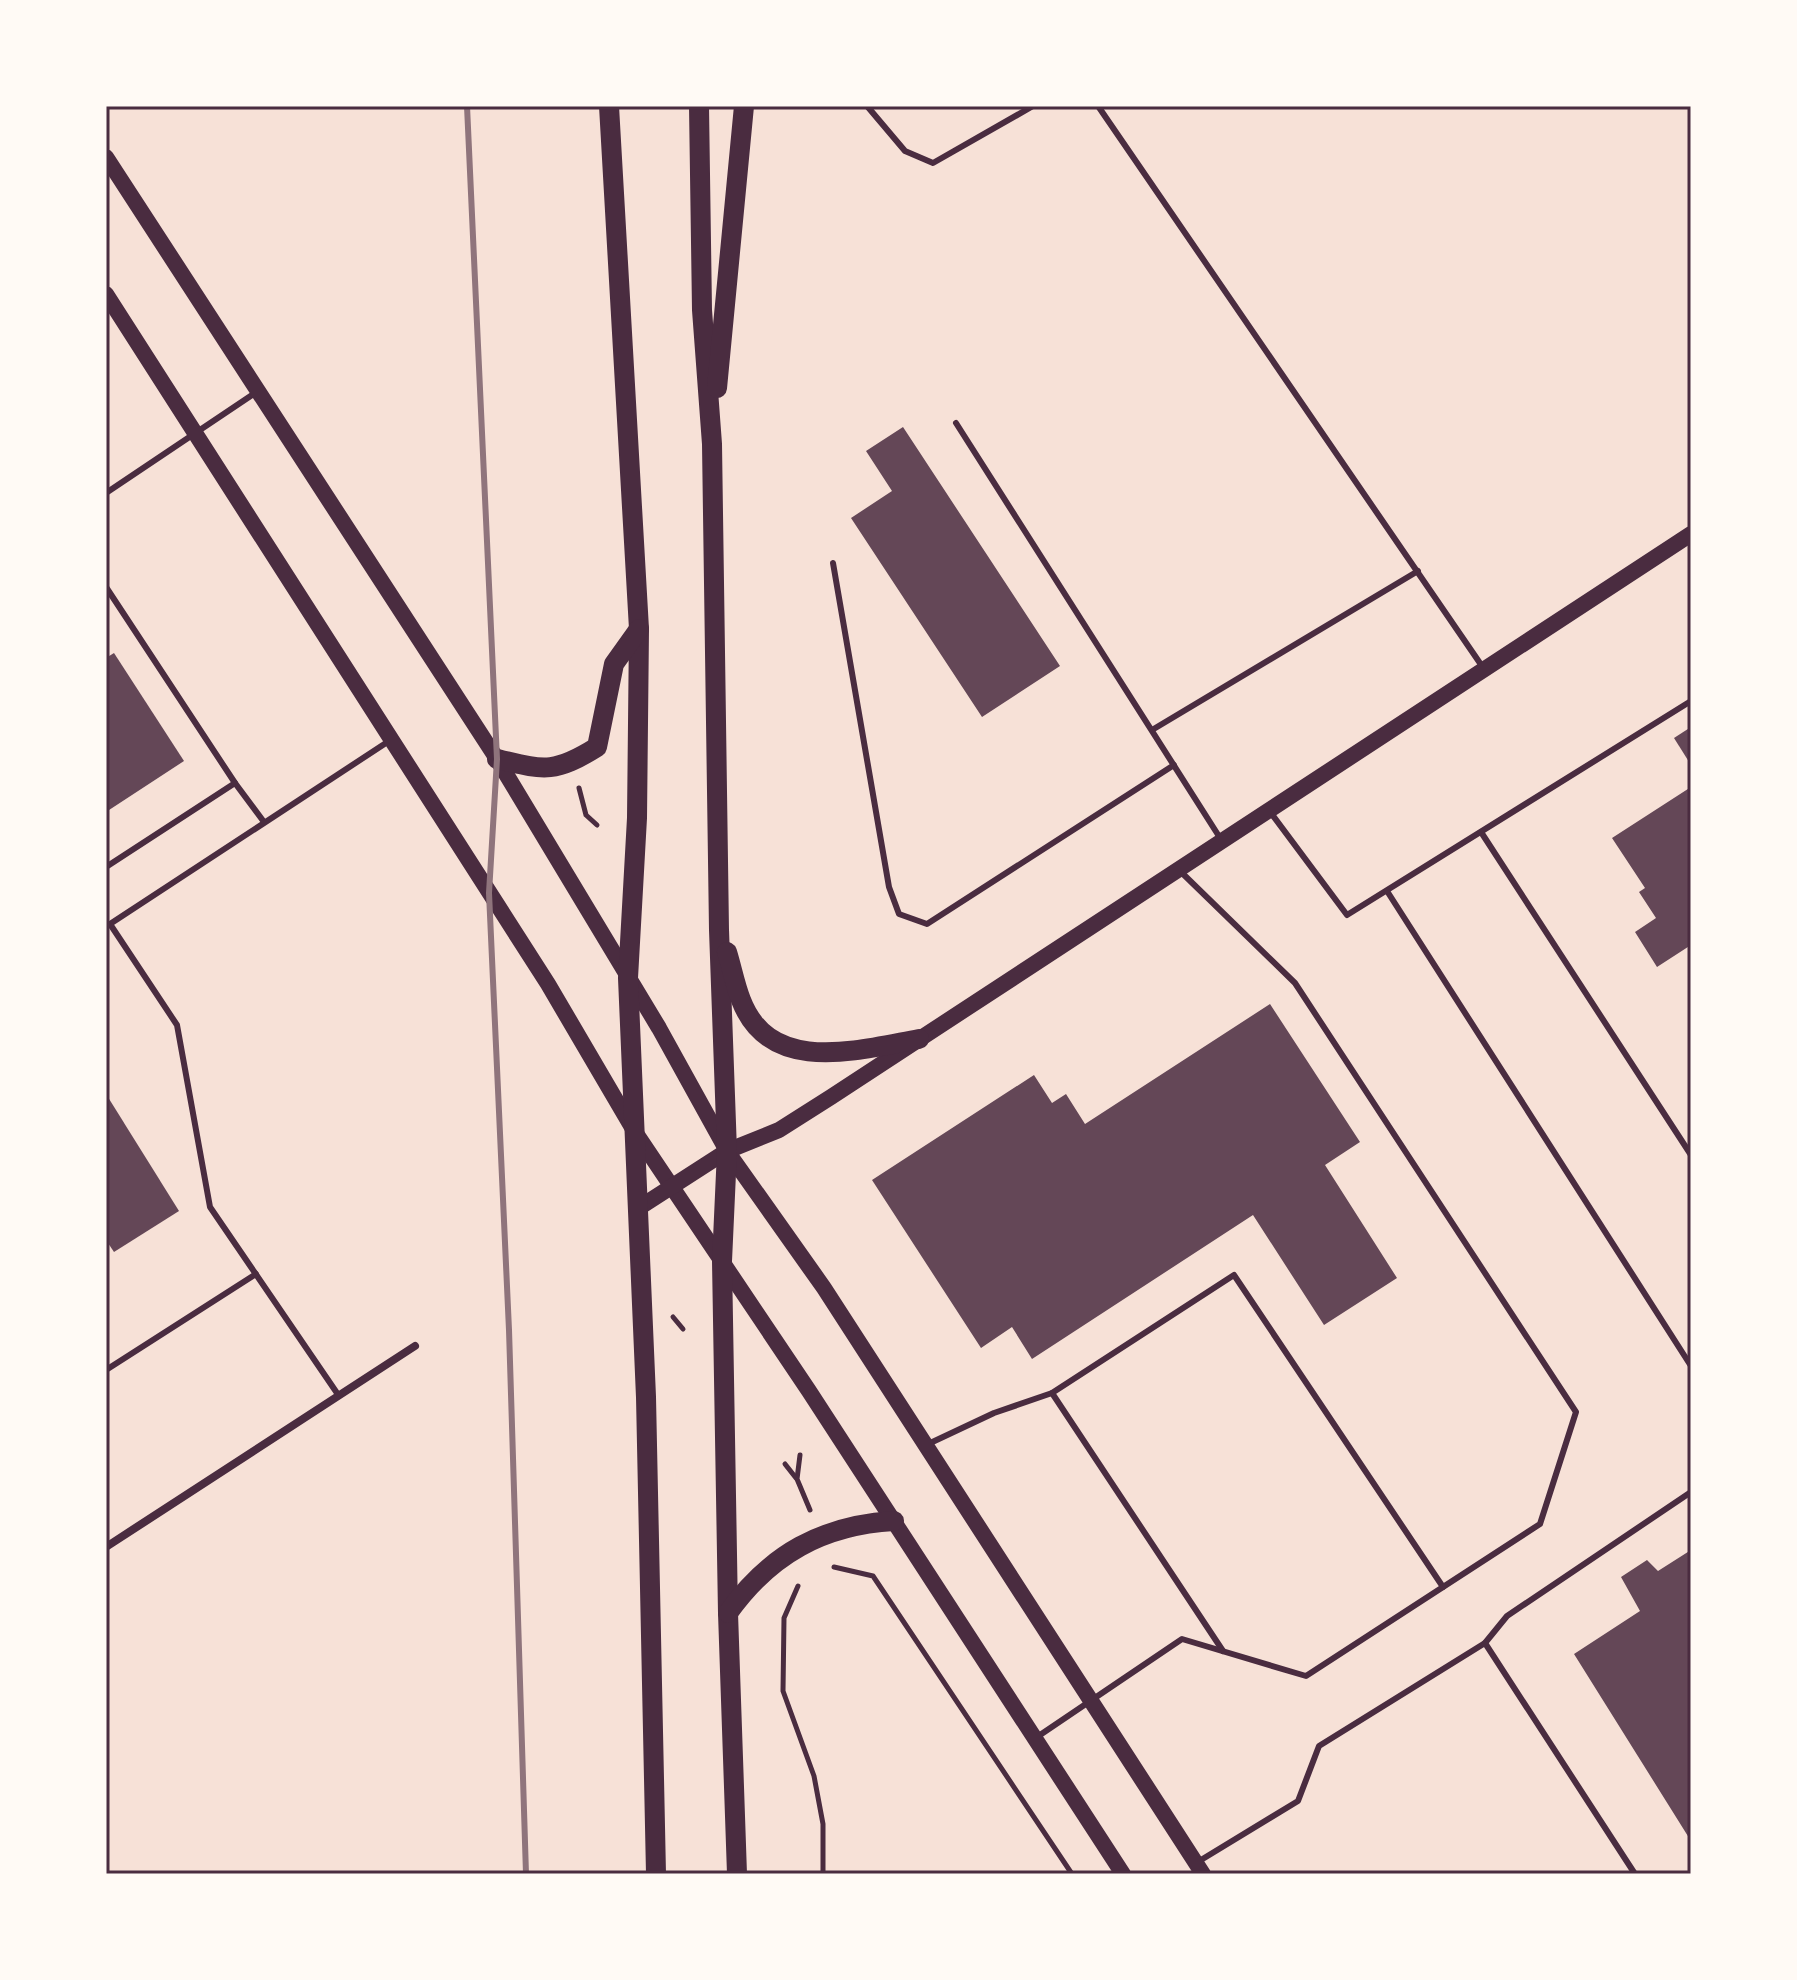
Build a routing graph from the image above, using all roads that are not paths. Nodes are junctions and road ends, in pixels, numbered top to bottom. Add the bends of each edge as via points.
1 (609, 106) edge
2 (699, 106) edge
3 (744, 106) edge
4 (867, 106) edge
5 (1033, 106) edge
6 (1098, 106) edge
7 (106, 157) edge
8 (106, 294) edge
9 (258, 391) junction
10 (956, 423) dead end
11 (196, 433) junction
12 (712, 444) junction
13 (106, 493) edge
14 (1691, 534) edge
15 (833, 563) dead end
16 (1418, 571) junction
17 (106, 587) edge
18 (639, 629) junction
19 (1484, 669) junction
20 (1691, 701) edge
21 (1152, 730) junction
22 (391, 739) junction
23 (497, 759) junction
24 (1174, 765) junction
25 (235, 783) junction
26 (1269, 810) junction
27 (264, 822) junction
28 (1481, 832) junction
29 (1222, 841) junction
30 (106, 867) edge
31 (1178, 869) junction
32 (1387, 891) junction
33 (719, 930) junction
34 (628, 978) junction
35 (919, 1039) junction
36 (633, 1129) junction
37 (727, 1151) junction
38 (1691, 1155) edge
39 (671, 1187) junction
40 (637, 1209) junction
41 (722, 1261) junction
42 (256, 1274) junction
43 (415, 1346) dead end
44 (1691, 1366) edge
45 (106, 1370) edge
46 (1052, 1393) junction
47 (339, 1396) junction
48 (925, 1445) junction
49 (1691, 1492) edge
50 (894, 1521) junction
51 (106, 1547) edge
52 (1443, 1587) junction
53 (728, 1613) junction
54 (1485, 1643) junction
55 (1223, 1651) junction
56 (1090, 1699) junction
57 (1035, 1739) junction
58 (1200, 1869) edge
59 (656, 1874) edge
60 (737, 1874) edge
61 (1123, 1874) edge
62 (1635, 1874) edge

1 - 18 main road
2 - 12 main road via 702,310
3 - 12 main road
4 - 5 lane via 905,151 933,163
6 - 16 lane
7 - 9 main road
8 - 11 main road
9 - 11 lane
9 - 23 main road
10 - 21 lane
11 - 13 lane
11 - 22 main road
12 - 33 main road
14 - 19 main road
15 - 24 lane via 889,887 899,914 927,924
16 - 19 lane
16 - 21 lane
17 - 25 lane
18 - 23 main road via 614,664 597,747 573,762 544,770
18 - 34 main road
19 - 26 main road
20 - 28 lane
21 - 24 lane
22 - 27 lane
22 - 36 main road via 548,984
23 - 34 main road
24 - 29 lane
25 - 27 lane
25 - 30 lane
26 - 29 main road
26 - 32 lane via 1347,915
27 - 42 lane via 110,924 177,1025 210,1207
28 - 32 lane
28 - 38 lane
29 - 31 main road
31 - 35 main road
31 - 52 lane via 1295,983 1576,1412 1540,1524
32 - 44 lane
33 - 35 main road via 742,1003 781,1047 846,1052
33 - 37 main road
34 - 36 main road
34 - 37 main road
35 - 37 main road via 779,1130
36 - 39 main road
36 - 40 main road
37 - 39 main road
37 - 41 main road
37 - 48 main road
39 - 40 main road
39 - 41 main road
40 - 59 main road
41 - 50 main road
41 - 53 main road
42 - 45 lane
42 - 47 lane
43 - 47 street
46 - 48 lane
46 - 52 lane via 1234,1275
46 - 55 lane
47 - 51 street
48 - 56 main road
49 - 54 lane via 1507,1616
50 - 53 main road via 810,1539 764,1570
50 - 57 main road
52 - 55 lane via 1306,1676
53 - 60 main road
54 - 58 lane via 1319,1746 1298,1801
54 - 62 lane
55 - 56 lane via 1182,1639
56 - 57 lane
56 - 58 main road
57 - 61 main road

